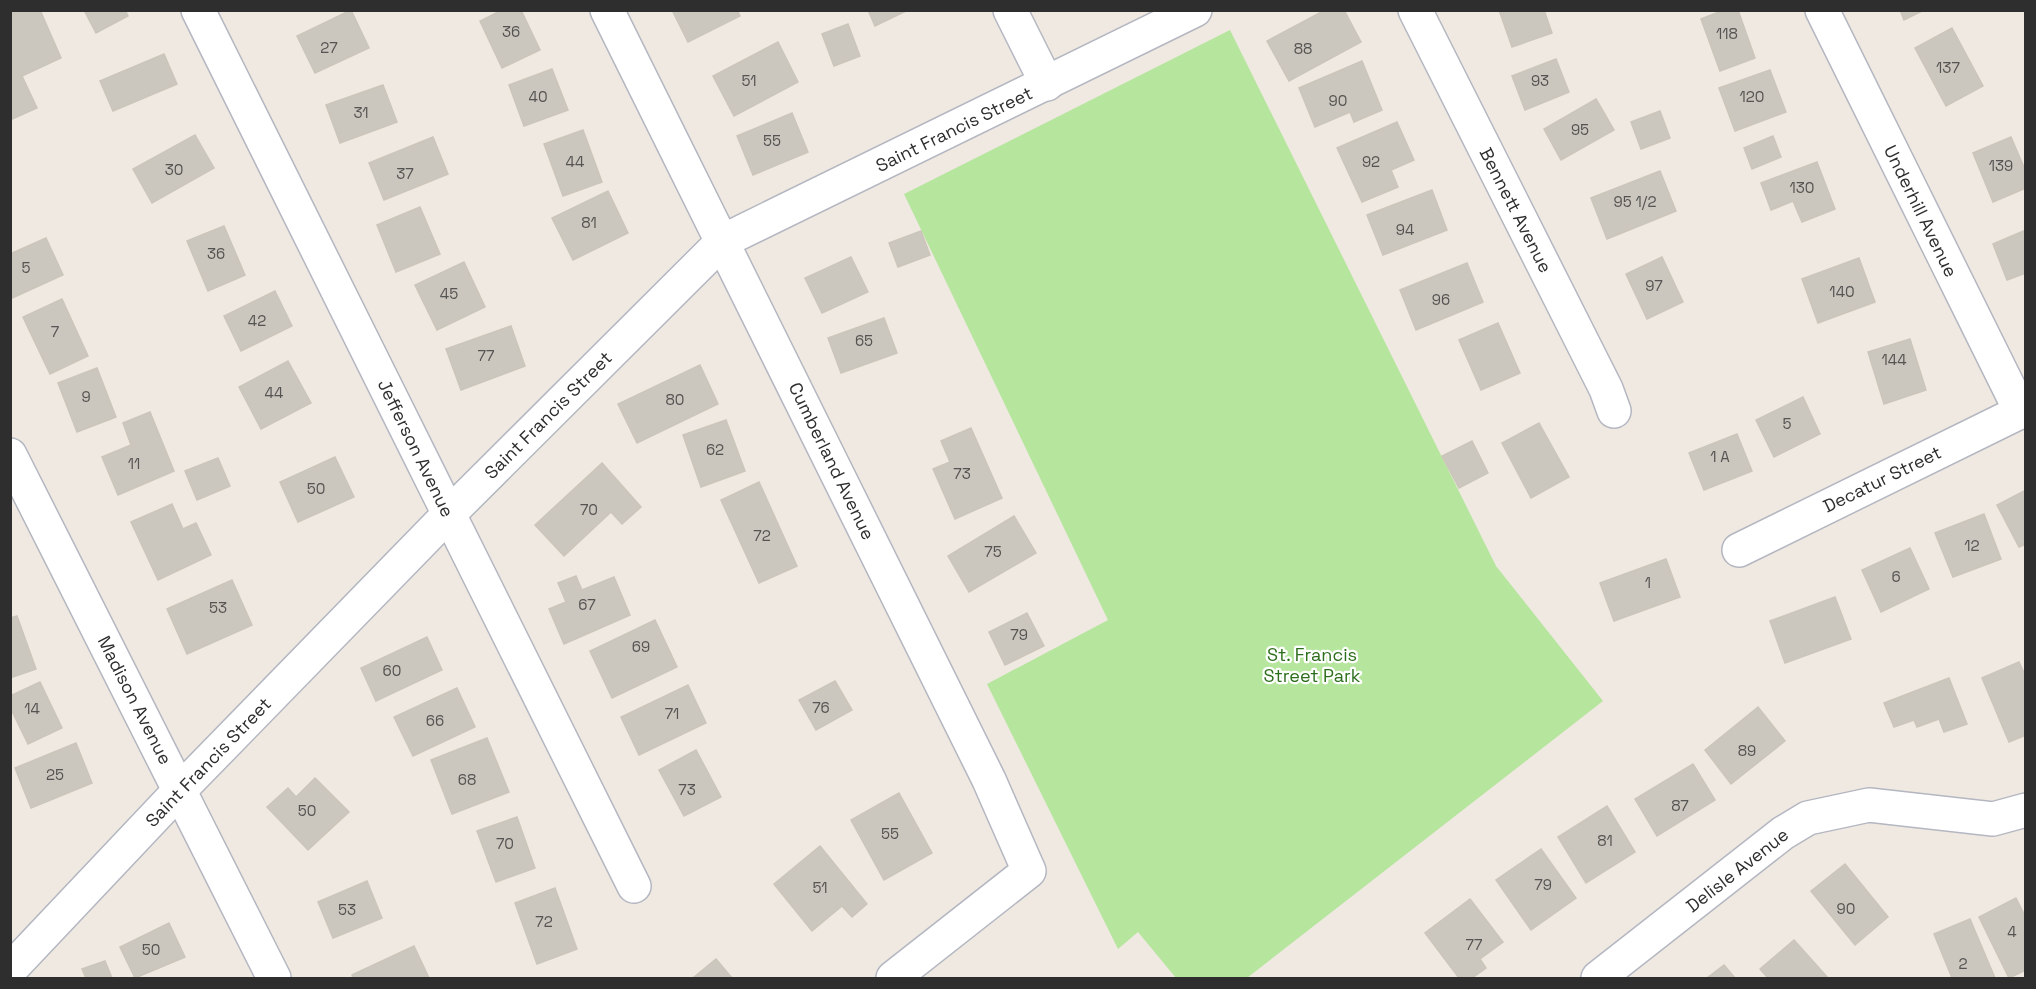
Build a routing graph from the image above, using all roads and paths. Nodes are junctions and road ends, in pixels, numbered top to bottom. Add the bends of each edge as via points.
1 (198, 10) edge
2 (607, 10) edge
3 (1010, 10) edge
4 (1195, 10) edge
5 (1415, 10) edge
6 (1822, 10) edge
7 (1047, 84) junction
8 (723, 241) junction
9 (2023, 410) edge
10 (1614, 411) dead end
11 (10, 455) edge
12 (449, 514) junction
13 (1739, 550) dead end
14 (180, 790) junction
15 (2025, 810) edge
16 (634, 886) dead end
17 (10, 969) edge
18 (274, 978) edge
19 (893, 978) edge
20 (1598, 978) edge

1 - 12 street, Jefferson Avenue
2 - 8 street, Cumberland Avenue
3 - 7 street
4 - 7 street, Saint Francis Street
5 - 10 street, Bennett Avenue
6 - 9 street, Underhill Avenue
7 - 8 street, Saint Francis Street
8 - 12 street, Saint Francis Street
8 - 19 street, Cumberland Avenue via 989,780 1029,871
9 - 13 street, Decatur Street
11 - 14 street, Madison Avenue
12 - 14 street, Saint Francis Street
12 - 16 street, Jefferson Avenue
14 - 17 street, Saint Francis Street
14 - 18 street, Madison Avenue
15 - 20 street, Delisle Avenue via 1994,819 1869,806 1808,818 1783,833

